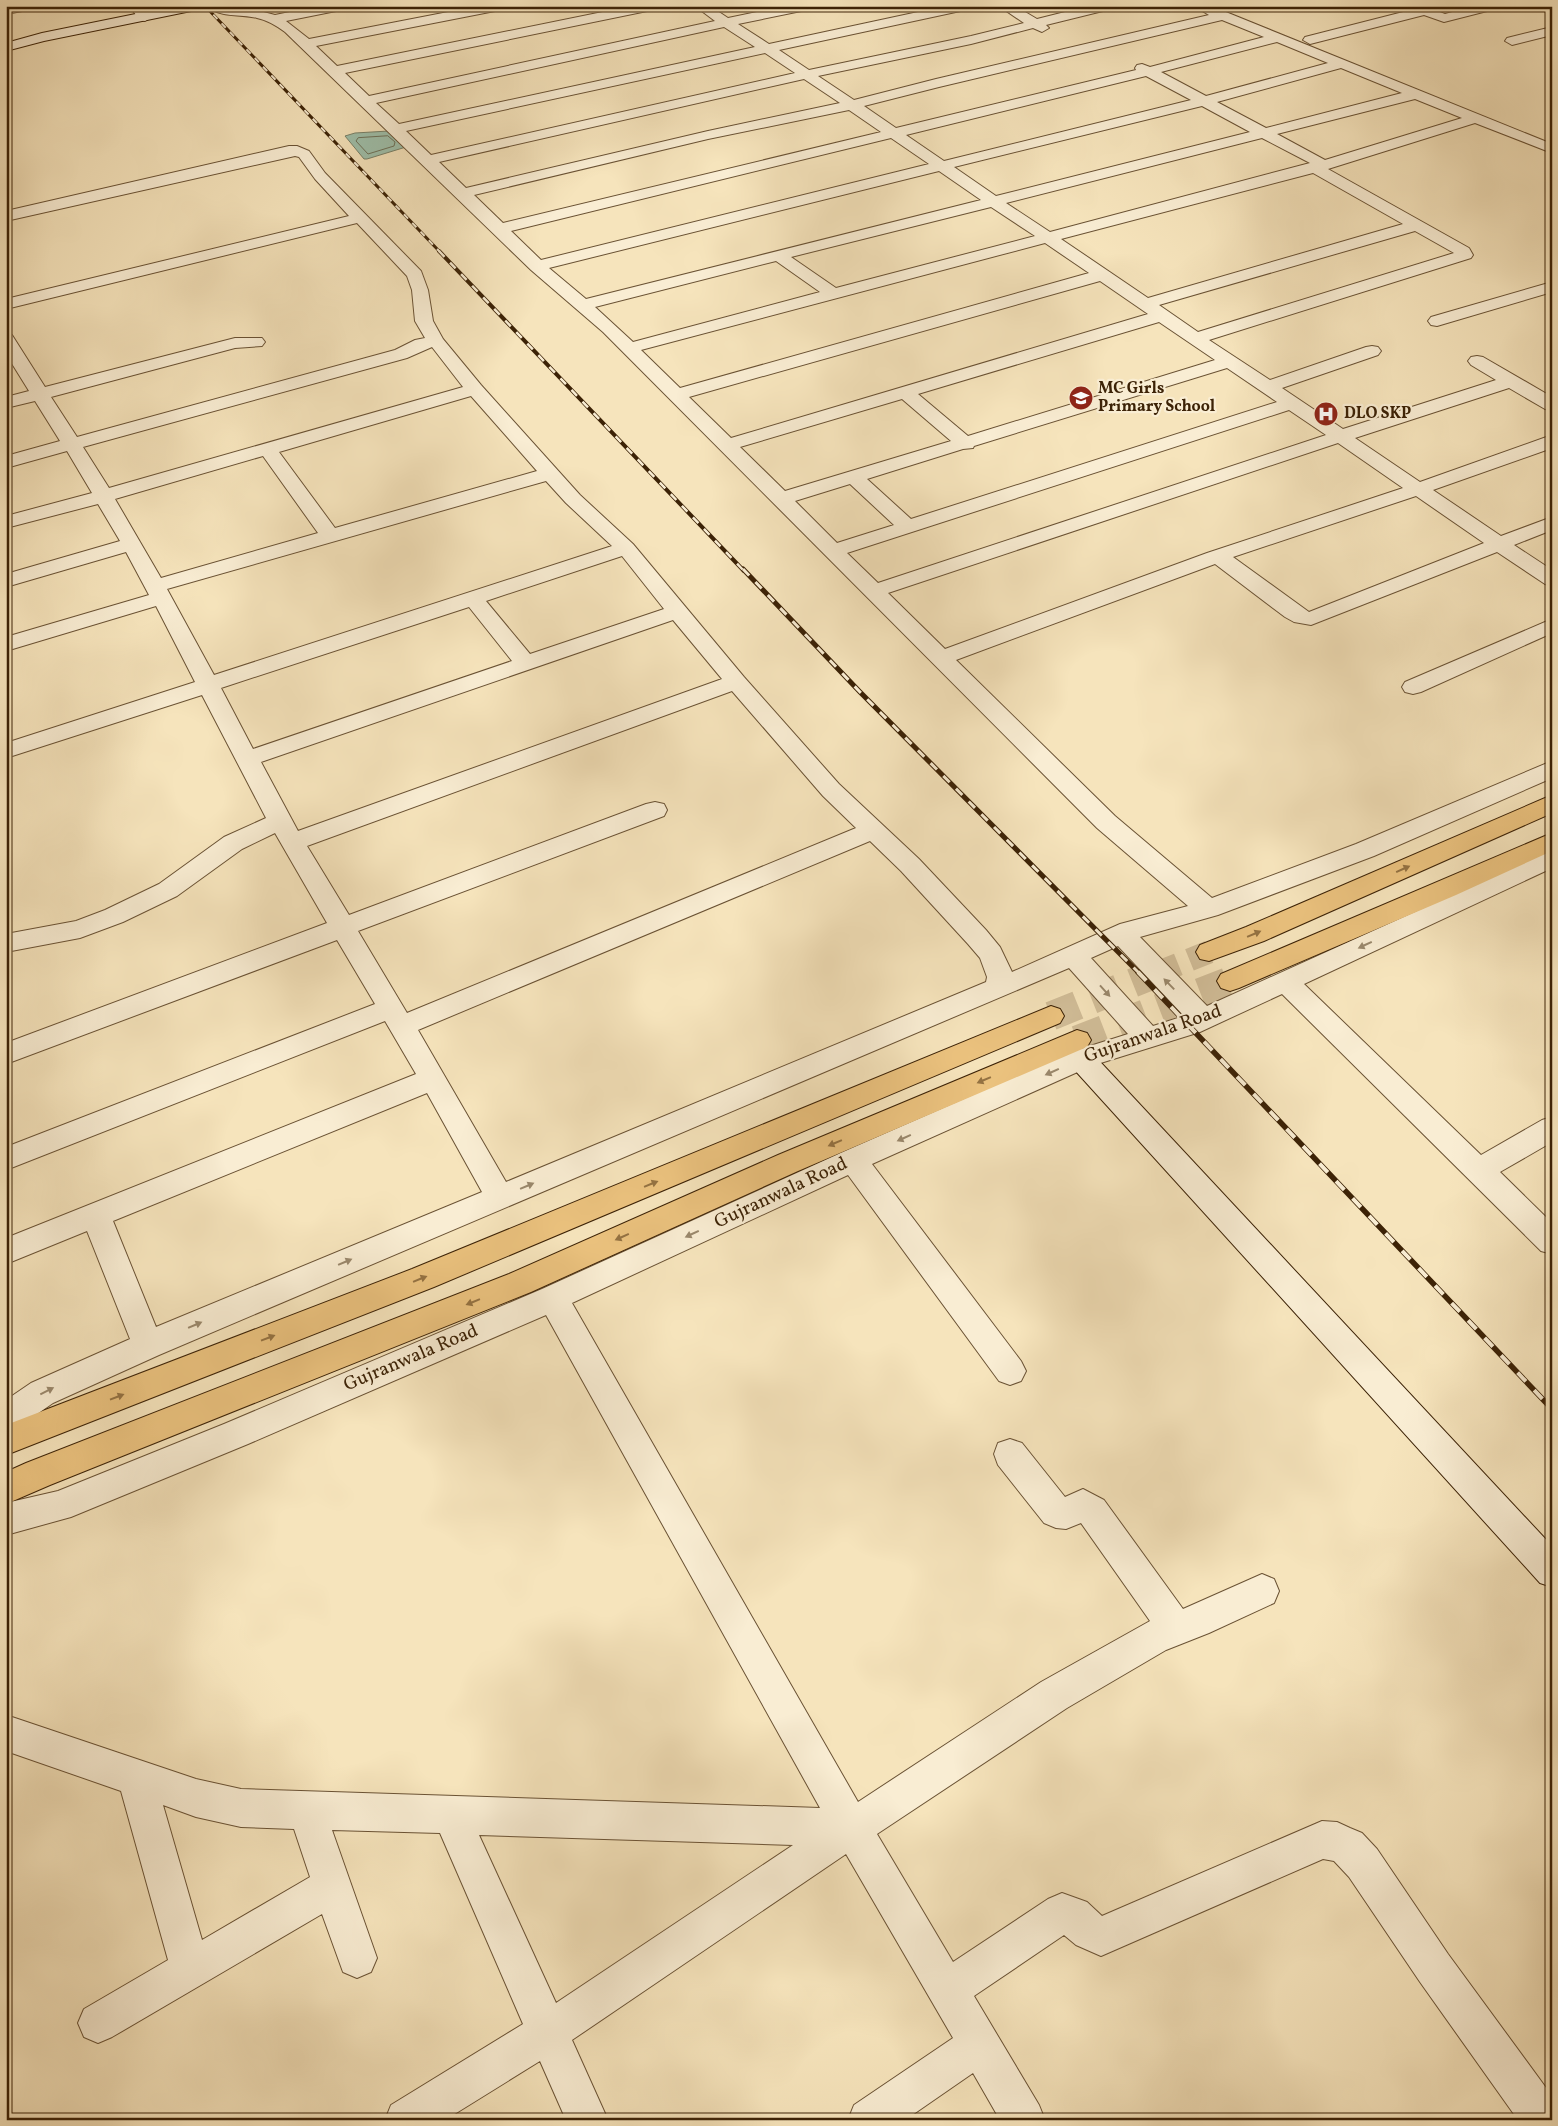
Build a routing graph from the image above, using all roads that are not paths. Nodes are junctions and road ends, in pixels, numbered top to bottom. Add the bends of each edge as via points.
1 (28, 6) edge
2 (135, 6) edge
3 (196, 6) edge
4 (214, 6) edge
5 (341, 6) edge
6 (500, 6) edge
7 (652, 6) edge
8 (701, 6) edge
9 (806, 6) edge
10 (965, 6) edge
11 (1005, 6) edge
12 (1106, 6) edge
13 (1199, 6) edge
14 (1490, 6) edge
15 (1418, 9) edge
16 (6, 10) edge
17 (1226, 11) edge
18 (465, 13) junction
19 (145, 17) junction
20 (274, 19) junction
21 (727, 22) junction
22 (1034, 23) junction
23 (1551, 31) edge
24 (501, 37) junction
25 (1278, 38) junction
26 (1310, 40) junction
27 (1512, 41) dead end
28 (306, 44) junction
29 (1100, 45) junction
30 (6, 47) edge
31 (766, 48) junction
32 (1080, 50) junction
33 (1116, 54) dead end
34 (806, 58) dead end
35 (788, 62) junction
36 (1133, 63) dead end
37 (1341, 64) junction
38 (334, 71) junction
39 (1149, 71) junction
40 (809, 75) junction
41 (1417, 94) junction
42 (365, 101) junction
43 (1204, 101) junction
44 (852, 105) junction
45 (1476, 118) junction
46 (395, 130) junction
47 (894, 133) junction
48 (1265, 133) junction
49 (1552, 136) edge
50 (1552, 149) edge
51 (428, 160) junction
52 (942, 165) junction
53 (1319, 166) junction
54 (463, 193) junction
55 (994, 201) junction
56 (6, 216) edge
57 (359, 218) junction
58 (1417, 226) junction
59 (500, 229) junction
60 (1047, 237) junction
61 (778, 256) junction
62 (537, 266) junction
63 (1102, 274) junction
64 (1552, 287) edge
65 (1529, 293) junction
66 (833, 294) junction
67 (6, 304) edge
68 (1145, 304) junction
69 (584, 305) junction
70 (1552, 306) edge
71 (1163, 316) junction
72 (1437, 321) dead end
73 (1196, 338) junction
74 (6, 339) edge
75 (436, 340) junction
76 (256, 342) dead end
77 (629, 348) junction
78 (1372, 351) dead end
79 (1477, 360) dead end
80 (1230, 361) junction
81 (1510, 380) junction
82 (1268, 387) junction
83 (475, 389) junction
84 (905, 392) junction
85 (42, 394) junction
86 (676, 395) junction
87 (6, 403) edge
88 (1291, 403) junction
89 (1552, 405) edge
90 (1340, 436) junction
91 (1552, 441) edge
92 (966, 444) junction
93 (73, 445) junction
94 (727, 445) junction
95 (267, 449) junction
96 (6, 462) edge
97 (551, 473) junction
98 (855, 478) junction
99 (1418, 489) junction
100 (104, 496) junction
101 (781, 499) junction
102 (6, 522) edge
103 (1552, 523) edge
104 (908, 527) junction
105 (329, 535) junction
106 (132, 544) junction
107 (1501, 545) junction
108 (626, 548) junction
109 (833, 551) junction
110 (1218, 556) junction
111 (6, 580) edge
112 (1552, 580) edge
113 (874, 591) junction
114 (158, 592) junction
115 (473, 598) junction
116 (678, 611) junction
117 (1552, 625) edge
118 (6, 644) edge
119 (941, 658) junction
120 (526, 664) junction
121 (736, 682) junction
122 (207, 686) junction
123 (1413, 687) dead end
124 (6, 750) edge
125 (247, 759) junction
126 (1552, 769) edge
127 (1552, 803) edge
128 (655, 810) dead end
129 (871, 830) junction
130 (286, 832) junction
131 (1552, 841) edge
132 (1552, 858) edge
133 (1209, 909) junction
134 (343, 928) junction
135 (1122, 934) junction
136 (6, 943) edge
137 (1209, 952) tunnel mouth
138 (1073, 955) junction
139 (1230, 981) tunnel mouth
140 (1286, 982) junction
141 (999, 988) junction
142 (1050, 1016) tunnel mouth
143 (397, 1017) junction
144 (1203, 1019) junction
145 (1148, 1038) junction
146 (1079, 1049) junction
147 (6, 1054) edge
148 (433, 1079) junction
149 (1552, 1128) edge
150 (6, 1159) edge
151 (853, 1160) junction
152 (1479, 1170) junction
153 (500, 1198) junction
154 (96, 1216) junction
155 (1552, 1242) edge
156 (6, 1251) edge
157 (553, 1298) junction
158 (148, 1345) junction
159 (1010, 1371) dead end
160 (6, 1418) edge
161 (6, 1440) edge
162 (1010, 1454) dead end
163 (6, 1489) edge
164 (6, 1519) edge
165 (1552, 1571) edge
166 (1262, 1591) dead end
167 (1176, 1628) junction
168 (6, 1733) edge
169 (136, 1778) junction
170 (306, 1809) junction
171 (451, 1815) junction
172 (852, 1828) junction
173 (332, 1886) junction
174 (357, 1958) dead end
175 (190, 1969) junction
176 (947, 1990) junction
177 (98, 2023) dead end
178 (548, 2032) junction
179 (979, 2044) junction
180 (406, 2120) edge
181 (587, 2120) edge
182 (869, 2120) edge
183 (1024, 2120) edge
184 (1544, 2120) edge

1 - 16 street
2 - 19 street
3 - 19 street
4 - 20 street
5 - 20 street
6 - 18 street
7 - 24 street
8 - 21 street
9 - 21 street
10 - 31 street
11 - 22 street
12 - 22 street
13 - 17 street
14 - 15 street via 1445,18
15 - 26 street
17 - 25 street
17 - 26 street
17 - 29 street
18 - 24 street
18 - 28 street
19 - 30 street
20 - 28 street
21 - 31 street
21 - 42 street
22 - 32 street
22 - 40 street
23 - 27 street
24 - 38 street
25 - 37 street
25 - 39 street
26 - 49 street
28 - 38 street
29 - 32 street
29 - 33 street
31 - 35 street
31 - 46 street
32 - 44 street
34 - 35 street
35 - 40 street
36 - 39 street
37 - 41 street
37 - 43 street
38 - 42 street
39 - 43 street
39 - 47 street
40 - 44 street
40 - 51 street
41 - 45 street
41 - 48 street
42 - 46 street
43 - 48 street
43 - 52 street
44 - 47 street
44 - 54 street via 708,135
45 - 50 street
45 - 53 street
46 - 51 street
47 - 52 street
47 - 59 street
48 - 53 street
48 - 55 street
51 - 54 street
52 - 55 street
52 - 62 street
53 - 58 street
53 - 60 street
54 - 59 street
55 - 60 street
55 - 61 street
56 - 57 street via 297,151 304,154
57 - 67 street
57 - 75 street via 415,275 424,321
58 - 68 street
58 - 73 street via 1465,255
59 - 62 street
60 - 63 street
60 - 66 street
61 - 66 street
61 - 69 street
62 - 69 street
63 - 68 street
63 - 86 street
64 - 65 street
65 - 70 street
65 - 72 street
66 - 77 street
68 - 71 street
69 - 77 street
71 - 73 street
71 - 84 street
73 - 80 street
74 - 85 street
75 - 83 street
75 - 93 street via 401,354
76 - 85 street via 235,343
77 - 86 street
78 - 82 street
79 - 81 street
80 - 82 street
80 - 92 street
81 - 89 street
81 - 90 street
82 - 88 street
83 - 95 street
83 - 97 street
84 - 92 street
84 - 94 street
85 - 87 street
85 - 93 street
86 - 94 street
88 - 90 street
88 - 104 street
90 - 99 street
90 - 113 street
91 - 99 street
92 - 98 street
93 - 96 street
93 - 100 street
94 - 101 street
95 - 100 street
95 - 105 street
97 - 105 street
97 - 108 street via 586,513
98 - 101 street
98 - 104 street
99 - 107 street
99 - 110 street
100 - 102 street
100 - 106 street
101 - 109 street
103 - 107 street
104 - 109 street
105 - 114 street
106 - 111 street
106 - 114 street
107 - 110 street via 1310,619 1293,612
107 - 112 street
108 - 115 street
108 - 116 street
109 - 113 street
110 - 119 street
113 - 119 street
114 - 118 street
114 - 122 street
115 - 120 street
115 - 122 street
116 - 120 street
116 - 121 street
117 - 123 street
119 - 133 street via 1106,822
120 - 125 street
121 - 129 street via 831,790
121 - 130 street
122 - 124 street
122 - 125 street
125 - 130 street
126 - 133 street via 1365,850
137 -> 127 highway
128 - 134 street
129 - 141 street via 910,865 991,954 1000,978
129 - 143 street
130 - 134 street
130 - 136 street via 233,842 168,890 114,916 80,929
131 - 139 highway, Gujranwala Road
132 -> 140 street, Gujranwala Road
133 - 135 street
134 - 143 street
134 - 147 street
135 - 138 street
144 -> 135 street
138 - 141 street
138 -> 145 street
140 - 144 street, Gujranwala Road
140 - 152 street
153 -> 141 street
161 -> 142 highway via 432,1274
143 - 148 street
143 - 150 street
144 - 145 street, Gujranwala Road
145 - 146 street, Gujranwala Road
146 -> 151 street, Gujranwala Road
146 -> 163 highway, Gujranwala Road via 788,1163 520,1283 54,1467
146 - 165 street
148 - 153 street
148 - 154 street
149 - 152 street
151 -> 157 street, Gujranwala Road
151 - 159 street
152 - 155 street
158 -> 153 street
154 - 156 street
154 - 158 street
157 - 164 street, Gujranwala Road via 59,1506
157 - 172 street
160 -> 158 street via 42,1393
162 - 167 street via 1056,1512 1066,1514 1083,1505 1092,1511
166 - 167 street
167 - 172 street via 1054,1694
168 - 169 street
169 - 170 street via 196,1798 241,1808
169 - 175 street
170 - 171 street
170 - 173 street
171 - 172 street
171 - 178 street
172 - 176 street
172 - 178 street
173 - 174 street
173 - 175 street
175 - 177 street
176 - 179 street
176 - 184 street via 1062,1913 1072,1915 1091,1933 1101,1936 1322,1840 1337,1841 1364,1863 1434,1968
178 - 180 street
178 - 181 street
179 - 182 street
179 - 183 street

